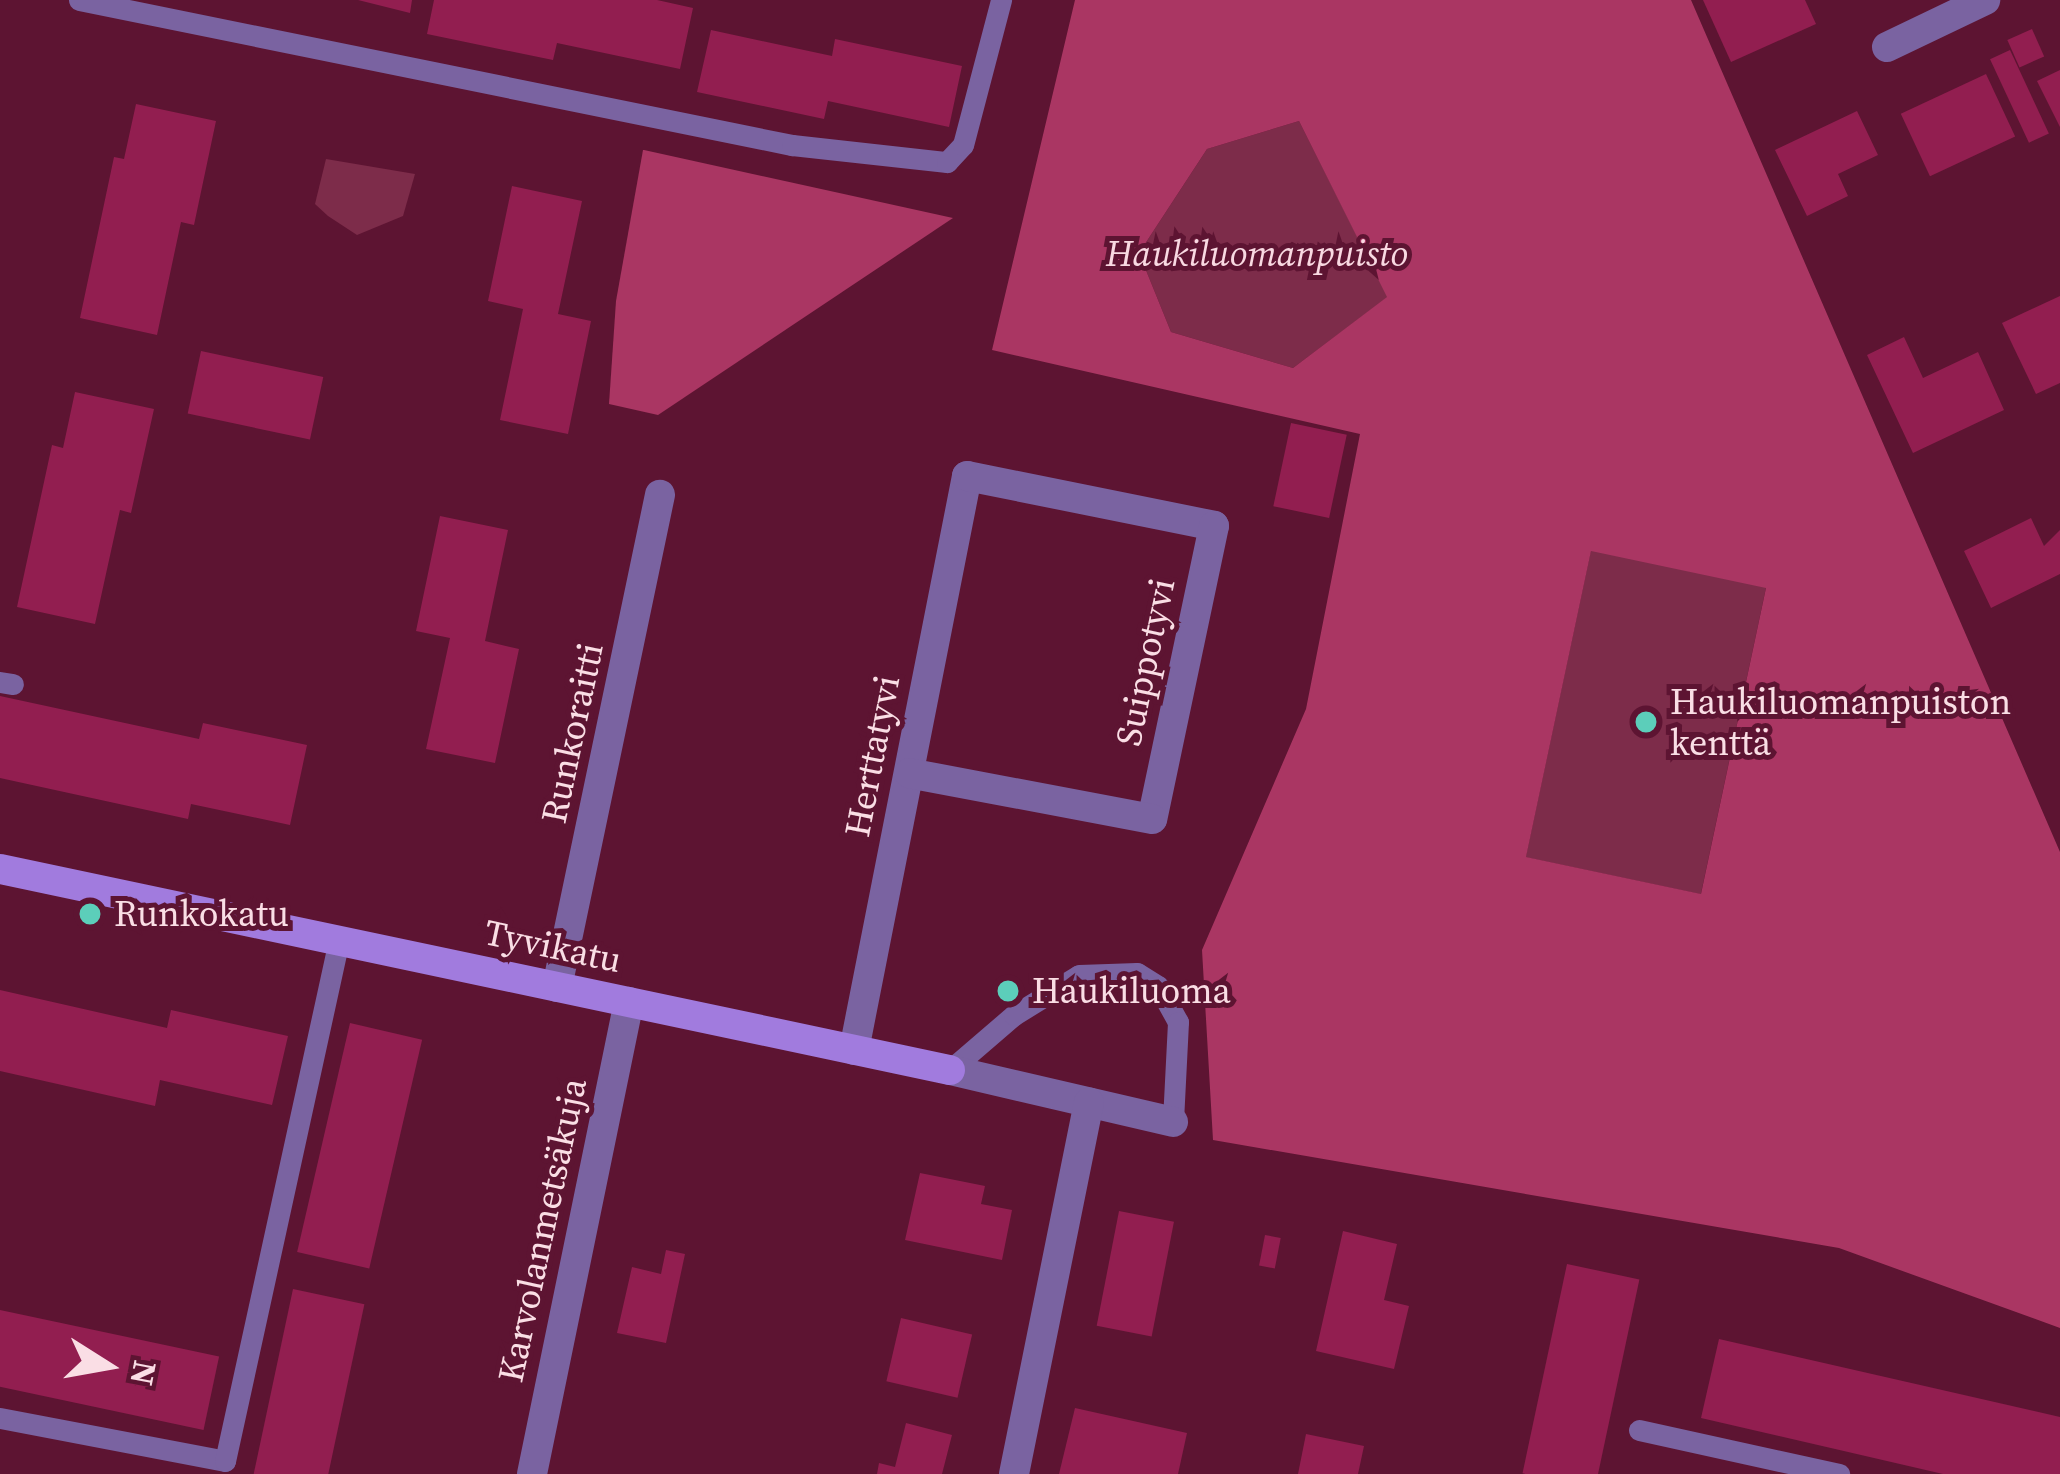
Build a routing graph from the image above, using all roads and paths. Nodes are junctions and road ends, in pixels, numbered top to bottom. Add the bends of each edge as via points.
1 (80, 0) edge
2 (1001, 0) edge
3 (1985, 0) edge
4 (1887, 46) dead end
5 (967, 476) joint
6 (660, 495) dead end
7 (909, 773) junction
8 (0, 869) edge
9 (339, 940) junction
10 (557, 987) junction
11 (629, 1002) junction
12 (854, 1050) junction
13 (950, 1070) junction
14 (1089, 1102) junction
15 (1173, 1121) joint
16 (0, 1418) edge
17 (1639, 1430) dead end
18 (532, 1474) edge
19 (1014, 1474) edge
20 (1839, 1474) edge

1 - 2 lane via 792,146 947,162 963,145
3 - 4 street
5 - 7 street, Herttatyvi
5 - 7 street, Suippotyvi via 1214,526 1152,819
6 - 10 street, Runkoraitti
7 - 12 street, Herttatyvi
8 - 9 street, Tyvikatu
9 - 10 street, Tyvikatu
9 - 16 lane via 225,1461
10 - 11 street, Tyvikatu
11 - 12 street, Tyvikatu
11 - 18 street, Karvolanmetsäkuja
12 - 13 street, Tyvikatu
13 - 14 street, Tyvikatu
13 - 15 lane via 1014,1015 1101,970 1137,973 1158,986 1181,1044
14 - 15 street, Tyvikatu
14 - 19 street
17 - 20 lane

